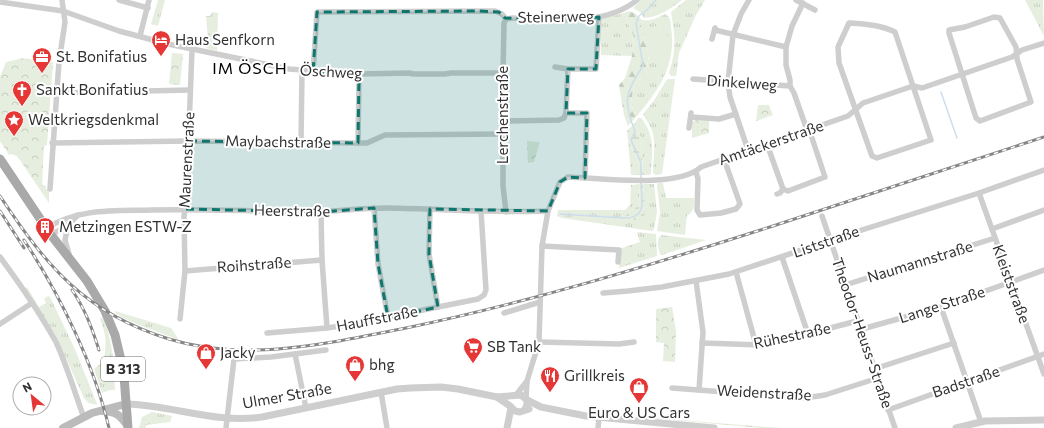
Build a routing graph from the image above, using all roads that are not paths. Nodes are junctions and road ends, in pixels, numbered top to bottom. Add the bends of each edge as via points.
1 (62, 0) edge
2 (119, 0) edge
3 (150, 0) edge
4 (637, 0) edge
5 (749, 0) edge
6 (796, 0) edge
7 (0, 2) edge
8 (803, 3) junction
9 (148, 8) junction
10 (815, 10) dead end
11 (63, 11) junction
12 (599, 17) junction
13 (506, 19) junction
14 (733, 35) junction
15 (140, 36) junction
16 (712, 39) dead end
17 (1044, 43) edge
18 (786, 47) junction
19 (192, 50) junction
20 (1017, 54) junction
21 (555, 67) dead end
22 (568, 69) junction
23 (302, 71) junction
24 (313, 72) junction
25 (503, 73) junction
26 (359, 74) junction
27 (961, 74) junction
28 (693, 79) dead end
29 (728, 82) junction
30 (790, 86) junction
31 (913, 86) junction
32 (190, 90) junction
33 (56, 93) junction
34 (855, 109) junction
35 (566, 113) junction
36 (736, 114) junction
37 (503, 121) junction
38 (689, 128) dead end
39 (808, 129) junction
40 (503, 134) junction
41 (188, 141) junction
42 (52, 143) junction
43 (301, 143) junction
44 (358, 143) junction
45 (767, 144) junction
46 (748, 150) junction
47 (0, 159) edge
48 (724, 159) junction
49 (1044, 170) edge
50 (696, 172) junction
51 (585, 178) junction
52 (50, 189) dead end
53 (783, 189) junction
54 (979, 193) junction
55 (777, 194) dead end
56 (374, 208) junction
57 (185, 209) junction
58 (430, 209) junction
59 (1044, 210) edge
60 (481, 211) junction
61 (548, 211) junction
62 (321, 212) junction
63 (506, 212) junction
64 (79, 214) junction
65 (822, 216) dead end
66 (68, 225) junction
67 (992, 229) junction
68 (49, 232) junction
69 (995, 238) junction
70 (830, 241) junction
71 (542, 246) junction
72 (0, 257) edge
73 (782, 257) junction
74 (70, 260) junction
75 (322, 260) junction
76 (618, 262) dead end
77 (185, 270) junction
78 (1044, 270) edge
79 (736, 272) junction
80 (696, 281) junction
81 (1011, 283) junction
82 (845, 285) junction
83 (603, 293) dead end
84 (540, 302) junction
85 (32, 303) junction
86 (438, 307) junction
87 (940, 308) junction
88 (504, 313) dead end
89 (388, 318) junction
90 (180, 319) dead end
91 (857, 320) junction
92 (0, 324) edge
93 (327, 328) junction
94 (862, 329) junction
95 (267, 333) dead end
96 (808, 334) junction
97 (539, 342) junction
98 (634, 342) dead end
99 (702, 343) junction
100 (954, 344) junction
101 (756, 345) junction
102 (326, 350) dead end
103 (295, 354) junction
104 (1041, 355) edge
105 (874, 369) junction
106 (1044, 374) edge
107 (878, 378) junction
108 (527, 381) junction
109 (967, 382) junction
110 (672, 388) dead end
111 (699, 390) junction
112 (381, 392) junction
113 (515, 395) junction
114 (497, 397) junction
115 (526, 399) junction
116 (126, 404) junction
117 (511, 407) junction
118 (542, 407) junction
119 (306, 408) junction
120 (522, 410) junction
121 (888, 410) junction
122 (98, 411) junction
123 (84, 418) junction
124 (599, 418) junction
125 (228, 419) junction
126 (1044, 420) edge
127 (981, 422) junction
128 (127, 427) edge
129 (507, 427) edge
130 (63, 428) edge
131 (226, 428) edge
132 (387, 428) edge
133 (598, 428) edge
134 (714, 428) edge
135 (895, 428) edge
136 (956, 428) edge

1 - 11 street
2 - 9 street
3 - 9 street
4 - 12 street, Steinerweg via 619,12
5 - 14 street
6 - 8 street
7 - 11 street, Öschweg
8 - 10 street
8 - 18 street
9 - 15 street
11 - 15 street, Öschweg
11 - 33 street via 65,22
12 - 13 street, Steinerweg via 574,20
12 - 22 street via 596,69
13 - 24 street, Steinerweg via 499,12 480,11 317,12
13 - 25 street, Lerchenstraße
14 - 16 street via 715,29
14 - 18 street
14 - 29 street
15 - 19 street, Öschweg
17 - 20 street, Amtäckerstraße
18 - 30 street
19 - 23 street, Öschweg
19 - 32 street, Maurenstraße
20 - 27 street, Amtäckerstraße
20 - 27 street via 1016,47 1000,18 994,17 949,30
20 - 27 street via 1031,102 980,121 976,118
21 - 22 street
22 - 35 street
23 - 24 street, Öschweg
23 - 43 street
24 - 26 street, Öschweg
25 - 26 street, Öschweg
25 - 37 street, Lerchenstraße
26 - 44 street
27 - 31 street, Amtäckerstraße via 922,88
28 - 29 street, Dinkelweg
29 - 30 street, Dinkelweg
29 - 36 street
30 - 39 street
31 - 34 street, Amtäckerstraße via 863,103
31 - 34 street via 931,140 877,158 872,156
31 - 34 street via 895,32 849,23 838,47 839,63
32 - 33 street
32 - 41 street, Maurenstraße
33 - 42 street
34 - 39 street, Amtäckerstraße via 848,116
35 - 37 street via 564,118 559,120
35 - 51 street via 587,113
36 - 38 street via 719,118 691,115
36 - 46 street
37 - 40 street, Lerchenstraße
39 - 45 street, Amtäckerstraße
39 - 53 street via 825,177 788,191
40 - 44 street, Maybachstraße via 385,135
40 - 63 street, Lerchenstraße
41 - 42 street, Maybachstraße
41 - 43 street, Maybachstraße
41 - 57 street, Maurenstraße
42 - 52 street
43 - 44 street, Maybachstraße
45 - 46 street, Amtäckerstraße
45 - 53 street
46 - 48 street, Amtäckerstraße
47 - 68 main road, B 313
48 - 50 street, Amtäckerstraße via 701,167
48 - 50 street via 740,201 736,209 700,215 696,210
49 - 54 street, Liststraße
50 - 51 street, Amtäckerstraße via 679,177 640,180
51 - 61 street, Amtäckerstraße via 568,177 560,182
53 - 55 street
54 - 67 street, Kleiststraße
54 - 70 street, Liststraße
56 - 58 street, Heerstraße
56 - 62 street, Heerstraße
56 - 89 street via 378,264
57 - 62 street, Heerstraße
57 - 64 street, Heerstraße
57 - 77 street, Maurenstraße
58 - 60 street, Heerstraße
58 - 86 street via 429,254
59 - 67 street
60 - 63 street, Heerstraße
60 - 86 street, Hauffstraße via 486,290 484,295 478,299
61 - 63 street
61 - 71 street, Amtäckerstraße
62 - 75 street
64 - 66 street
64 - 68 street, Heerstraße via 66,218
65 - 70 street, Theodor-Heuss-Straße
66 - 68 street
66 - 74 street via 65,240
67 - 69 street, Kleiststraße
68 - 74 main road, B 313
69 - 81 street, Kleiststraße
69 - 82 street, Naumannstraße
70 - 73 street, Liststraße
70 - 82 street, Theodor-Heuss-Straße
71 - 76 street via 619,250
71 - 84 street, Amtäckerstraße
72 - 85 street
73 - 79 street, Liststraße
73 - 96 street
74 - 116 main road, B 313 via 93,290 115,335 124,376
75 - 77 street, Roihstraße
75 - 93 street
77 - 90 street, Maurenstraße
78 - 81 street, Lange Straße
79 - 80 street, Liststraße
79 - 101 street
80 - 83 street, Liststraße
80 - 99 street via 703,332
81 - 87 street, Lange Straße
81 - 104 street, Kleiststraße
82 - 91 street, Theodor-Heuss-Straße
84 - 88 street
84 - 97 street, Amtäckerstraße
85 - 92 street
85 - 123 street via 57,344
86 - 89 street, Hauffstraße
87 - 94 street, Lange Straße
87 - 100 street
89 - 93 street, Hauffstraße
91 - 94 street, Theodor-Heuss-Straße
91 - 96 street, Rühestraße
93 - 95 street, Hauffstraße
94 - 105 street, Theodor-Heuss-Straße
96 - 101 street, Rühestraße
97 - 98 street
97 - 108 street, Amtäckerstraße
99 - 101 street, Rühestraße
99 - 111 street
100 - 105 street
100 - 109 street
102 - 103 street
103 - 119 street
103 - 125 street via 234,359
104 - 106 street, Kleiststraße
104 - 109 street, Badstraße
105 - 107 street, Theodor-Heuss-Straße
107 - 111 street, Weidenstraße via 825,395 805,398
107 - 121 street, Theodor-Heuss-Straße
108 - 113 street
108 - 115 street
109 - 121 street, Badstraße
109 - 127 street
110 - 111 street, Weidenstraße
112 - 114 street, Ulmer Straße via 441,387
112 - 119 street, Ulmer Straße
112 - 132 street
113 - 114 street, Ulmer Straße
113 - 115 street, Ulmer Straße via 521,395
113 - 117 street via 510,400
114 - 117 street, Ulmer Straße
115 - 118 street, Ulmer Straße
115 - 120 street via 527,405
116 - 122 main road, Ulmer Straße
116 - 125 street, Ulmer Straße via 146,404
116 - 128 main road, B 313
117 - 120 street, Ulmer Straße via 515,411
117 - 129 street
118 - 120 street
118 - 124 street
119 - 125 street, Ulmer Straße via 252,418
120 - 129 street
121 - 135 street, Theodor-Heuss-Straße
122 - 123 main road, Ulmer Straße
122 - 128 main road via 116,413
123 - 130 main road, Ulmer Straße
124 - 133 street
124 - 134 street
125 - 131 street
126 - 127 street
127 - 136 street

